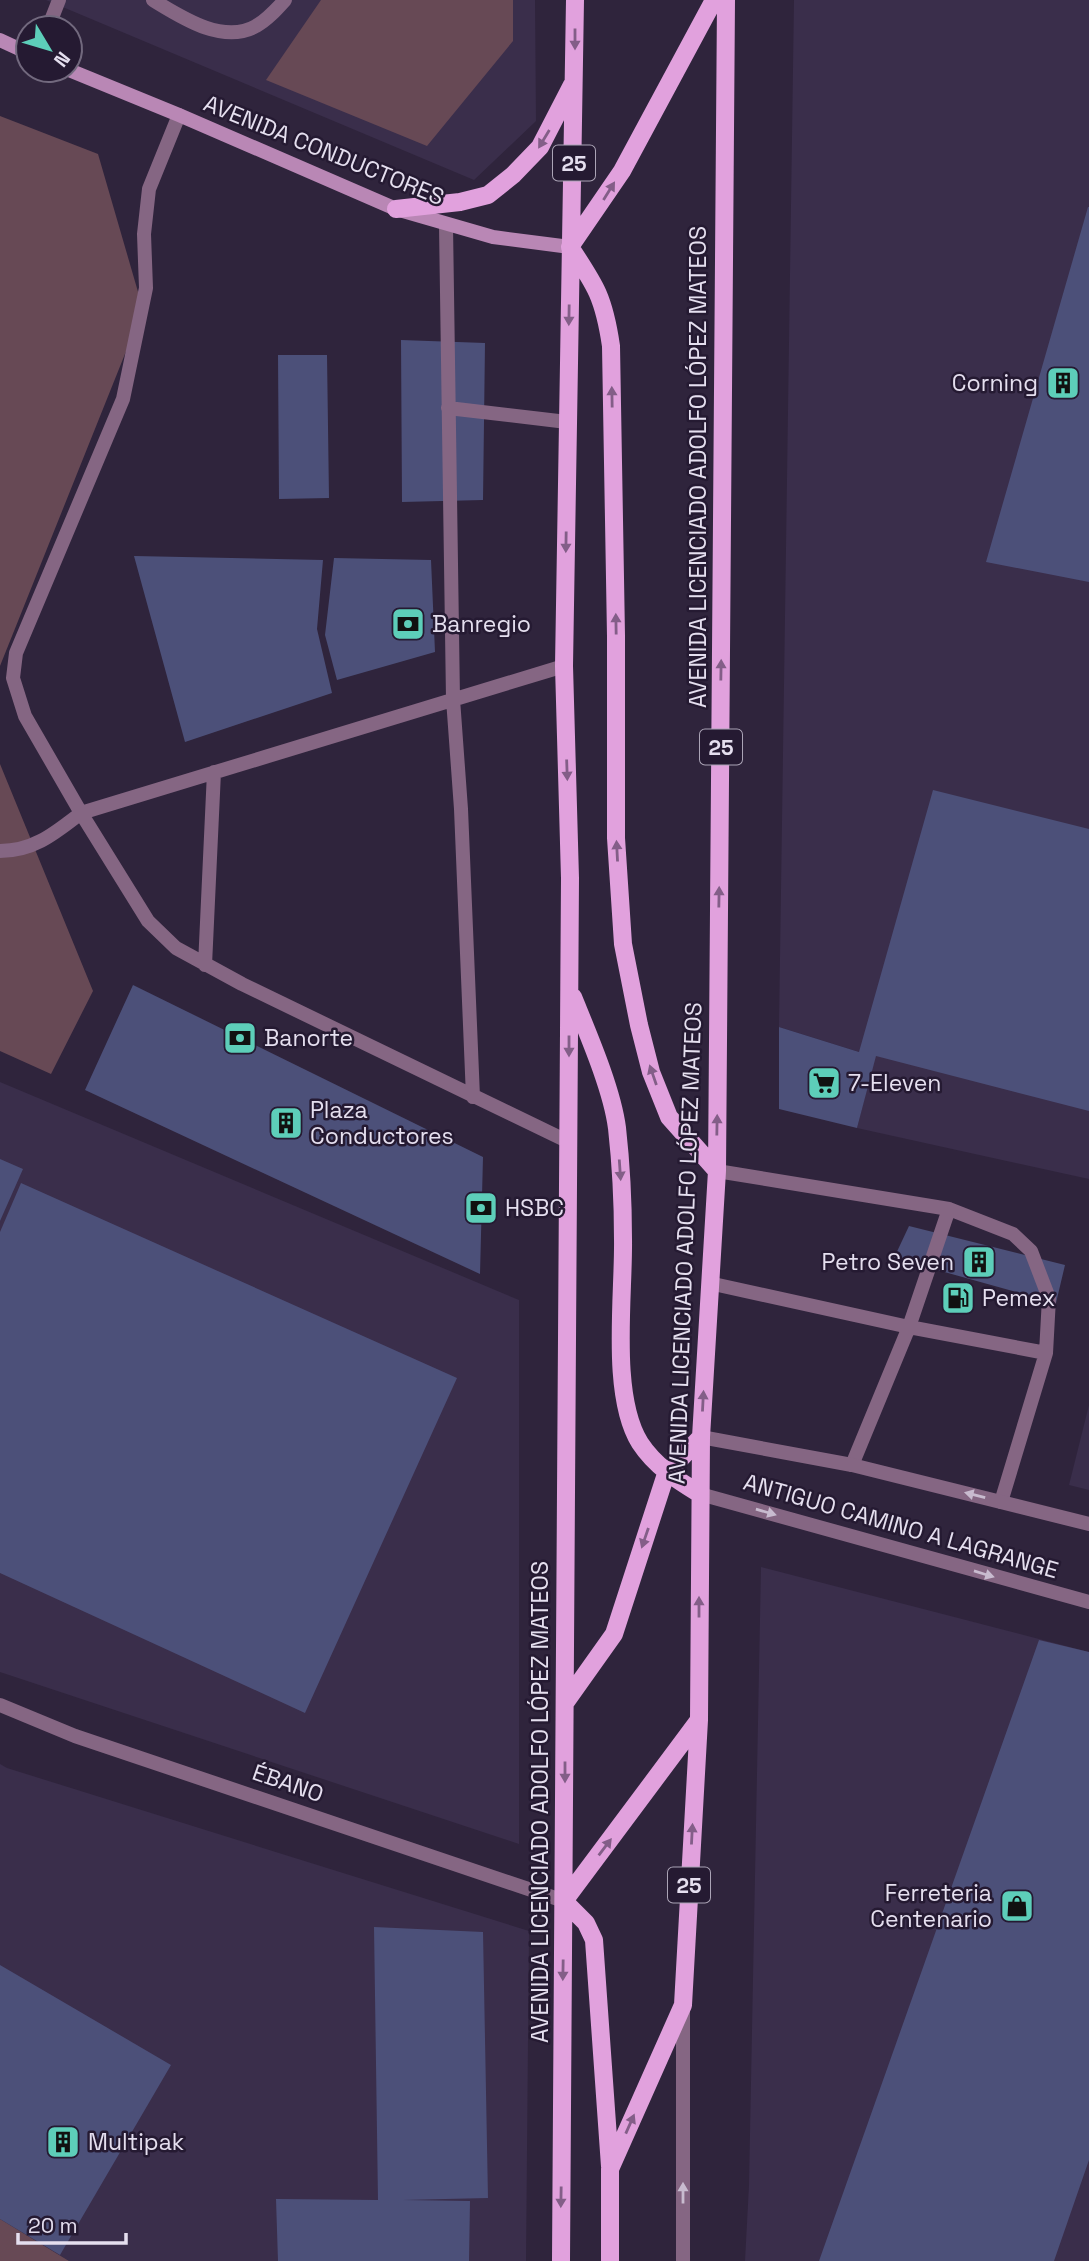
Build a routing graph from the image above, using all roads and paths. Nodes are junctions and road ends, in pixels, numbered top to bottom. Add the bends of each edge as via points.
1 (153, 0) edge
2 (285, 0) edge
3 (575, 0) edge
4 (714, 0) edge
5 (726, 0) edge
6 (84, 76) edge
7 (575, 78) junction
8 (179, 115) junction
9 (396, 209) junction
10 (446, 225) junction
11 (570, 247) junction
12 (448, 408) junction
13 (568, 422) junction
14 (564, 666) junction
15 (453, 699) junction
16 (214, 772) junction
17 (81, 813) junction
18 (0, 851) edge
19 (205, 965) junction
20 (569, 987) junction
21 (473, 1097) junction
22 (569, 1142) junction
23 (717, 1171) junction
24 (950, 1209) junction
25 (709, 1283) junction
26 (909, 1327) junction
27 (1046, 1353) junction
28 (701, 1437) junction
29 (852, 1465) junction
30 (666, 1474) junction
31 (700, 1494) junction
32 (1001, 1502) junction
33 (1089, 1524) edge
34 (1089, 1602) edge
35 (565, 1703) junction
36 (0, 1705) edge
37 (699, 1720) junction
38 (564, 1901) junction
39 (682, 2005) junction
40 (610, 2169) junction
41 (561, 2261) edge
42 (610, 2261) edge
43 (683, 2261) edge

1 - 2 street via 197,26 234,33 254,28
3 -> 7 main road, AVENIDA LICENCIADO ADOLFO LÓPEZ MATEOS / 25
11 -> 4 main road via 622,171
23 -> 5 main road, AVENIDA LICENCIADO ADOLFO LÓPEZ MATEOS / 25
6 - 8 main road, AVENIDA CONDUCTORES
7 -> 9 main road via 540,147 488,195
7 - 11 main road, AVENIDA LICENCIADO ADOLFO LÓPEZ MATEOS / 25
8 - 9 main road, AVENIDA CONDUCTORES
8 - 17 street via 149,189 144,234 146,288 123,399 16,653 13,678 25,716
9 - 10 main road, AVENIDA CONDUCTORES
10 - 11 main road, AVENIDA CONDUCTORES
10 - 12 street
11 -> 13 main road, AVENIDA LICENCIADO ADOLFO LÓPEZ MATEOS / 25
23 -> 11 main road via 668,1117 651,1072 623,944 616,838 611,346 597,287
12 - 13 street
12 - 15 street
13 -> 14 main road, AVENIDA LICENCIADO ADOLFO LÓPEZ MATEOS / 25
14 - 15 street
14 -> 20 main road, AVENIDA LICENCIADO ADOLFO LÓPEZ MATEOS / 25
15 - 16 street
15 - 21 street
16 - 17 street
16 - 19 street
17 - 18 street via 44,841
17 - 19 street via 148,921 176,948
19 - 21 street
20 -> 22 main road, AVENIDA LICENCIADO ADOLFO LÓPEZ MATEOS / 25
20 -> 30 main road via 616,1124 624,1236 625,1400 641,1444
21 - 22 street
22 - 35 main road, AVENIDA LICENCIADO ADOLFO LÓPEZ MATEOS / 25
23 - 24 street
23 - 25 main road, AVENIDA LICENCIADO ADOLFO LÓPEZ MATEOS / 25
24 - 26 street
24 - 27 street via 1013,1234 1031,1251 1049,1298
25 - 26 street
28 -> 25 main road, AVENIDA LICENCIADO ADOLFO LÓPEZ MATEOS / 25
26 - 27 street
26 - 29 street
27 - 32 street
28 - 29 street, ANTIGUO CAMINO A LAGRANGE
28 - 30 main road
28 - 31 main road, AVENIDA LICENCIADO ADOLFO LÓPEZ MATEOS / 25
32 -> 29 street, ANTIGUO CAMINO A LAGRANGE
30 - 31 main road
30 -> 35 main road via 614,1634
31 -> 34 street, ANTIGUO CAMINO A LAGRANGE
37 -> 31 main road, AVENIDA LICENCIADO ADOLFO LÓPEZ MATEOS / 25
32 - 33 street, ANTIGUO CAMINO A LAGRANGE
35 -> 38 main road, AVENIDA LICENCIADO ADOLFO LÓPEZ MATEOS / 25
36 - 38 street, ÉBANO via 75,1736
38 -> 37 main road
39 -> 37 main road, AVENIDA LICENCIADO ADOLFO LÓPEZ MATEOS / 25
38 - 40 main road via 586,1923 594,1940
38 -> 41 main road, AVENIDA LICENCIADO ADOLFO LÓPEZ MATEOS / 25
40 -> 39 main road, AVENIDA LICENCIADO ADOLFO LÓPEZ MATEOS / 25
43 -> 39 street
40 - 42 main road, AVENIDA LICENCIADO ADOLFO LÓPEZ MATEOS / 25

